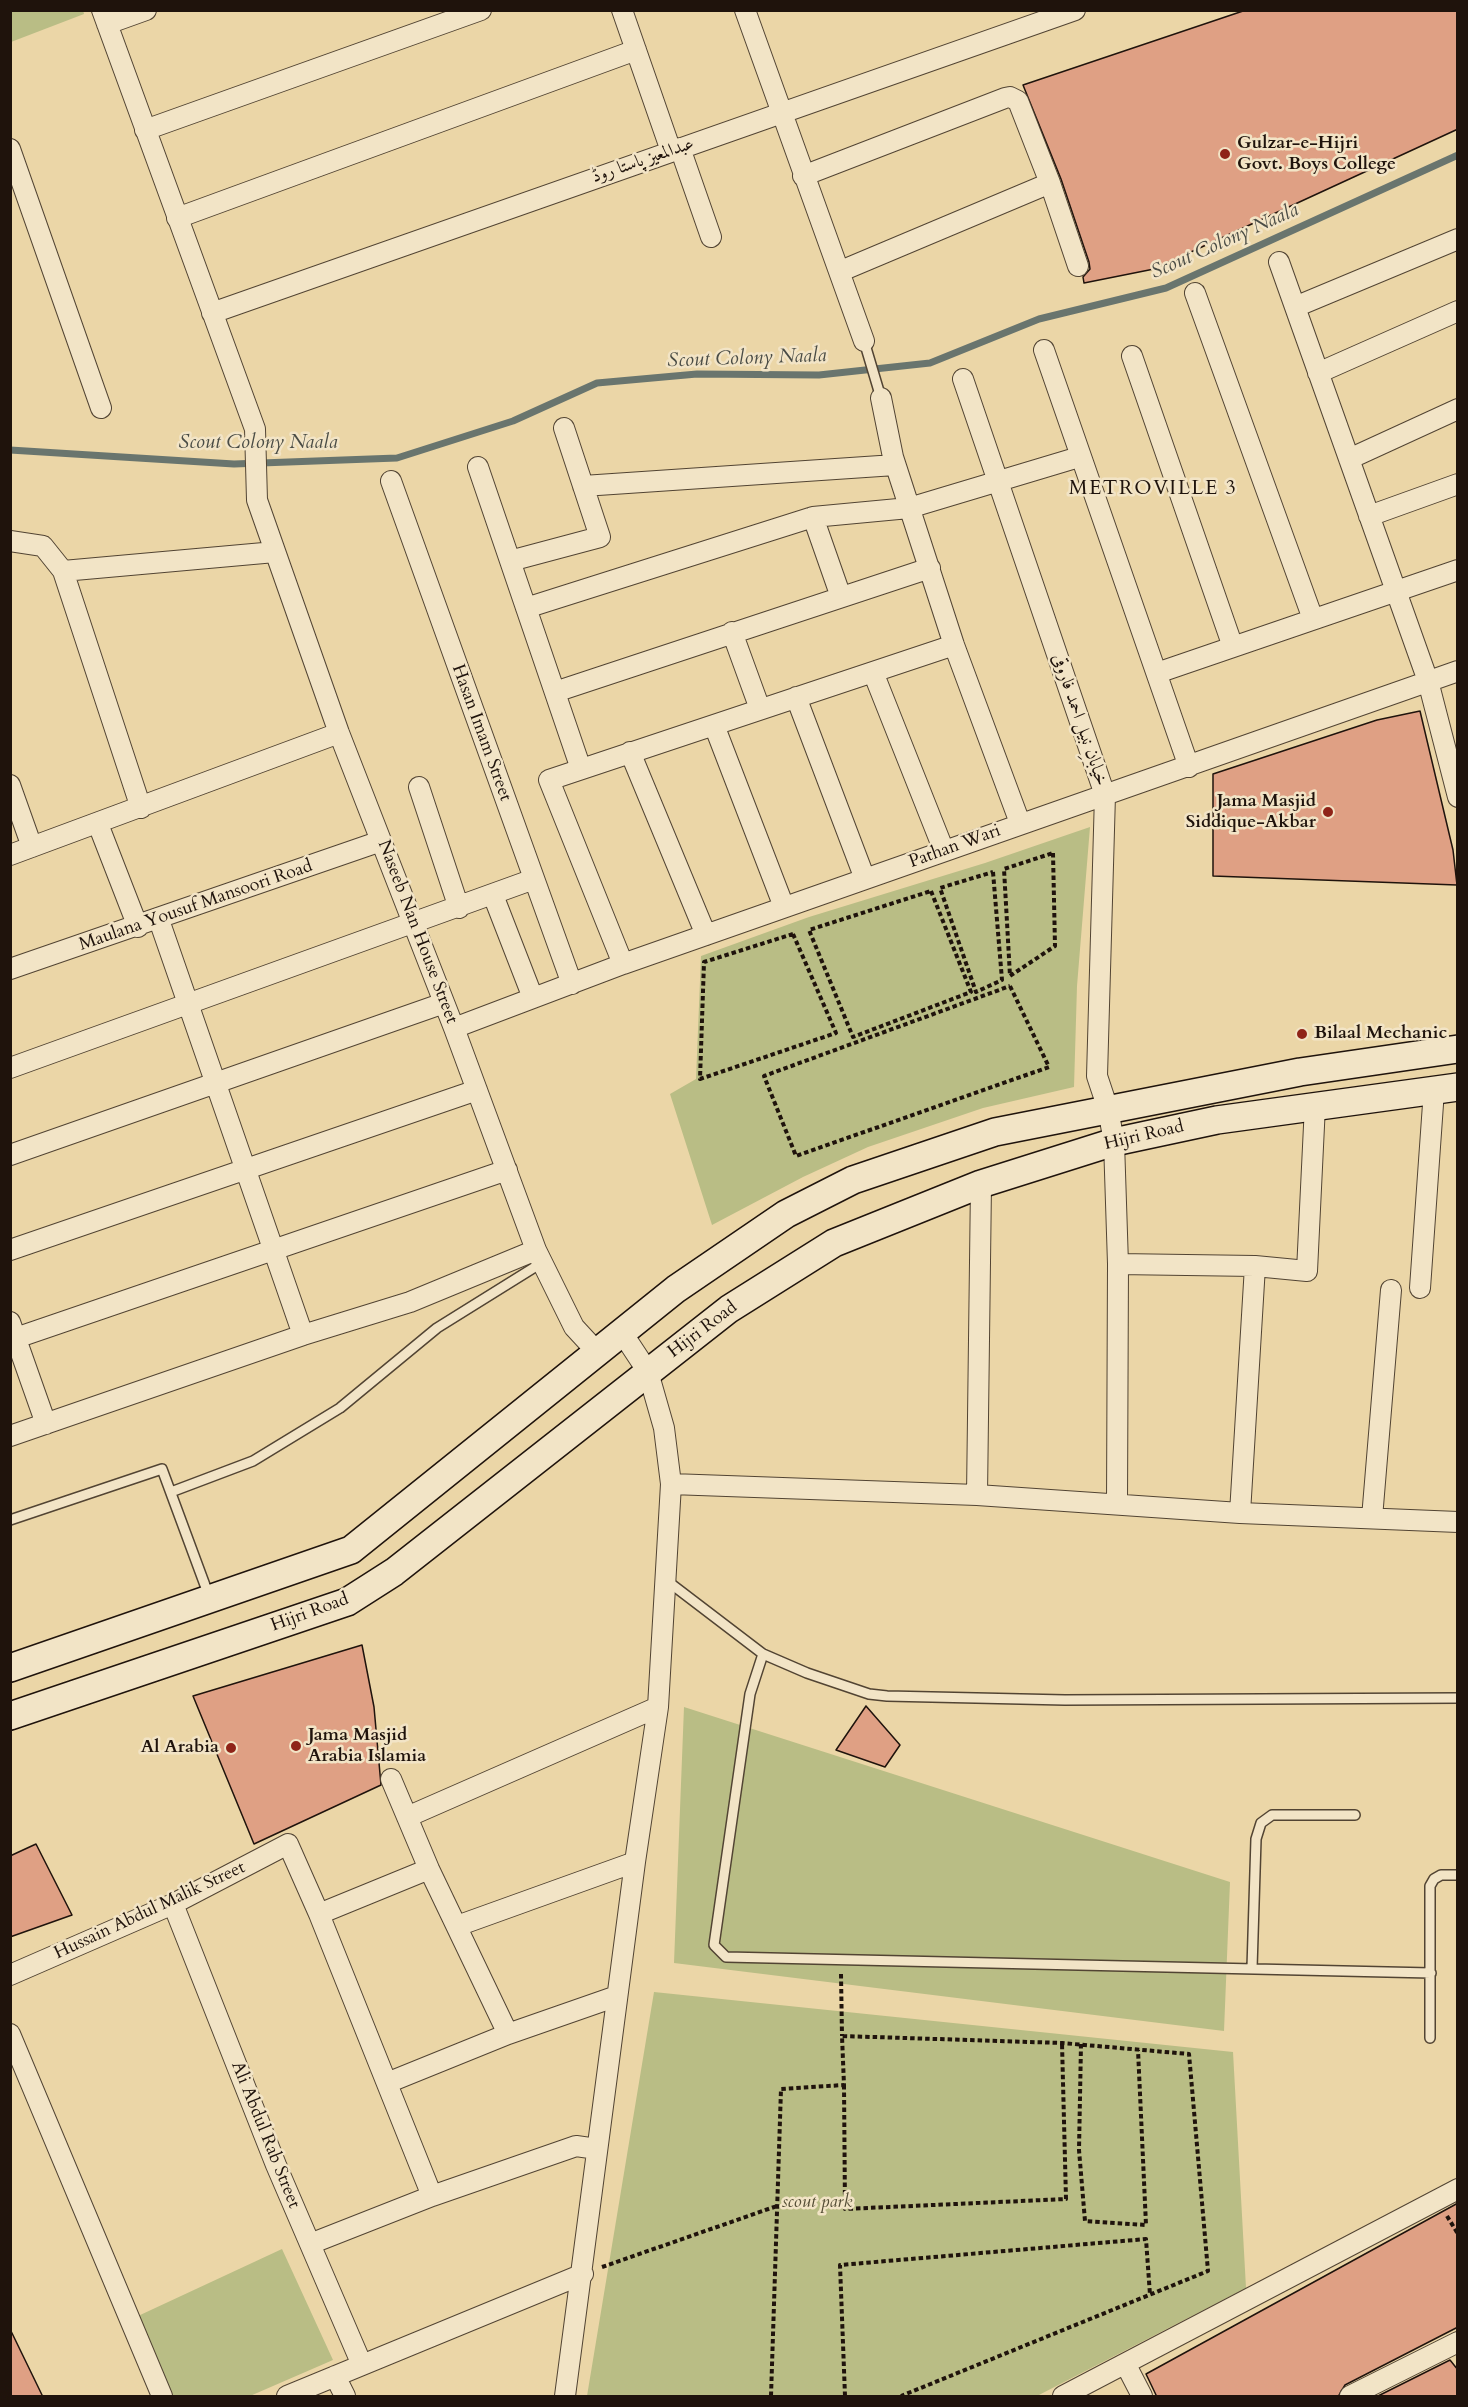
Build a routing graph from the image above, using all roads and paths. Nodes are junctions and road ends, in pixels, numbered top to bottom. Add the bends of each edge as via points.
1 (146, 10) edge
2 (481, 10) edge
3 (622, 10) edge
4 (1075, 10) edge
5 (752, 13) edge
6 (104, 17) edge
7 (636, 50) junction
8 (780, 112) junction
9 (145, 130) junction
10 (10, 148) edge
11 (675, 150) junction
12 (803, 176) junction
13 (1050, 183) junction
14 (177, 218) junction
15 (711, 237) dead end
16 (1458, 239) edge
17 (1279, 262) dead end
18 (1078, 266) dead end
19 (841, 271) junction
20 (1195, 292) dead end
21 (1295, 307) junction
22 (1458, 311) edge
23 (212, 313) junction
24 (864, 341) joint
25 (1044, 350) dead end
26 (1132, 356) dead end
27 (1318, 373) junction
28 (963, 380) dead end
29 (881, 398) joint
30 (101, 408) dead end
31 (1458, 409) edge
32 (564, 428) dead end
33 (1079, 457) junction
34 (1349, 459) junction
35 (895, 465) junction
36 (478, 467) dead end
37 (391, 481) dead end
38 (996, 481) junction
39 (1458, 484) edge
40 (583, 486) junction
41 (909, 508) junction
42 (1369, 516) junction
43 (813, 517) junction
44 (10, 542) edge
45 (275, 552) junction
46 (510, 561) junction
47 (930, 568) junction
48 (1458, 570) edge
49 (63, 571) junction
50 (1396, 591) junction
51 (841, 597) junction
52 (526, 608) junction
53 (1313, 620) junction
54 (732, 632) junction
55 (954, 645) junction
56 (1233, 647) junction
57 (1458, 670) edge
58 (873, 672) junction
59 (1157, 673) junction
60 (1428, 681) junction
61 (555, 692) junction
62 (796, 697) junction
63 (760, 709) junction
64 (714, 724) junction
65 (339, 733) junction
66 (630, 752) junction
67 (1189, 767) junction
68 (581, 769) junction
69 (10, 785) edge
70 (419, 787) dead end
71 (1105, 795) junction
72 (1458, 797) edge
73 (141, 808) junction
74 (1020, 823) junction
75 (98, 824) junction
76 (381, 841) junction
77 (33, 847) junction
78 (944, 851) junction
79 (10, 855) edge
80 (1004, 868) joint
81 (993, 872) joint
82 (534, 879) junction
83 (865, 879) junction
84 (493, 895) junction
85 (784, 907) junction
86 (459, 908) junction
87 (159, 920) junction
88 (414, 925) junction
89 (138, 927) junction
90 (809, 930) joint
91 (793, 934) joint
92 (706, 935) junction
93 (623, 964) junction
94 (10, 969) edge
95 (572, 984) junction
96 (1010, 986) joint
97 (533, 998) junction
98 (444, 1003) junction
99 (189, 1005) junction
100 (454, 1028) junction
101 (1458, 1049) edge
102 (10, 1068) edge
103 (216, 1082) junction
104 (1446, 1088) edge
105 (477, 1090) junction
106 (1315, 1105) junction
107 (1108, 1109) junction
108 (1114, 1142) junction
109 (10, 1155) edge
110 (246, 1169) junction
111 (507, 1170) junction
112 (981, 1184) junction
113 (10, 1250) edge
114 (274, 1251) junction
115 (540, 1256) junction
116 (1118, 1264) junction
117 (1255, 1266) junction
118 (1420, 1288) dead end
119 (1391, 1290) dead end
120 (12, 1334) edge
121 (623, 1334) junction
122 (303, 1335) junction
123 (598, 1353) junction
124 (648, 1372) junction
125 (46, 1424) junction
126 (10, 1436) edge
127 (671, 1484) junction
128 (171, 1492) junction
129 (977, 1495) junction
130 (1117, 1504) junction
131 (1240, 1513) junction
132 (1372, 1518) junction
133 (10, 1520) edge
134 (1458, 1522) edge
135 (666, 1580) junction
136 (210, 1600) junction
137 (763, 1654) junction
138 (10, 1668) edge
139 (1458, 1698) edge
140 (658, 1707) junction
141 (10, 1716) edge
142 (391, 1779) dead end
143 (1355, 1815) dead end
144 (407, 1817) junction
145 (635, 1862) junction
146 (429, 1869) junction
147 (1458, 1875) edge
148 (173, 1904) junction
149 (319, 1914) junction
150 (457, 1926) junction
151 (841, 1960) junction
152 (1252, 1968) junction
153 (1431, 1973) junction
154 (10, 1975) edge
155 (617, 1996) junction
156 (10, 2034) edge
157 (508, 2034) junction
158 (842, 2036) junction
159 (1430, 2038) dead end
160 (1062, 2043) junction
161 (1081, 2044) junction
162 (1138, 2050) junction
163 (387, 2084) junction
164 (844, 2085) junction
165 (597, 2149) junction
166 (1458, 2189) edge
167 (432, 2196) junction
168 (777, 2206) junction
169 (310, 2244) junction
170 (583, 2274) junction
171 (1150, 2295) junction
172 (1458, 2342) edge
173 (362, 2365) junction
174 (1126, 2365) junction
175 (335, 2376) junction
176 (162, 2397) edge
177 (287, 2397) edge
178 (345, 2397) edge
179 (566, 2397) edge
180 (771, 2397) edge
181 (845, 2397) edge
182 (901, 2397) edge
183 (1063, 2397) edge
184 (1142, 2397) edge
185 (1350, 2397) edge

1 - 6 street
2 - 9 street
3 - 7 street
4 - 8 street, عبدالمعیز پاستا روڈ
5 - 8 street
6 - 9 street, Naseeb Nan House Street
7 - 11 street
7 - 14 street
8 - 11 street, عبدالمعیز پاستا روڈ
8 - 12 street
9 - 14 street, Naseeb Nan House Street
10 - 30 street
11 - 15 street
11 - 23 street, عبدالمعیز پاستا روڈ
12 - 13 street via 1010,97 1018,100
12 - 19 street
13 - 18 street
13 - 19 street
14 - 23 street, Naseeb Nan House Street
16 - 21 street
17 - 21 street
19 - 24 street
20 - 53 street
21 - 27 street
22 - 27 street
23 - 45 street, Naseeb Nan House Street via 255,429 257,500
24 - 29 lane
25 - 33 street
26 - 56 street
27 - 34 street
28 - 38 street, خیابانِ نبیل احمد فاروقی
29 - 35 street
31 - 34 street
32 - 40 street
33 - 38 street
33 - 59 street
34 - 42 street
35 - 40 street
35 - 41 street
36 - 46 street
37 - 82 street, Hasan Imam Street
38 - 41 street
38 - 71 street, خیابانِ نبیل احمد فاروقی
39 - 42 street
40 - 46 street via 600,537
41 - 43 street
41 - 47 street
42 - 50 street
43 - 51 street
43 - 52 street
44 - 49 street via 43,546
45 - 49 street
45 - 65 street, Naseeb Nan House Street
46 - 52 street
47 - 51 street
47 - 55 street
48 - 50 street
49 - 73 street
50 - 53 street
50 - 60 street
51 - 54 street
52 - 61 street
53 - 56 street
54 - 61 street
54 - 63 street
55 - 58 street
55 - 74 street
56 - 59 street
57 - 60 street, Pathan Wari
58 - 62 street
58 - 78 street
59 - 67 street
60 - 67 street, Pathan Wari
60 - 72 street
61 - 68 street
62 - 63 street
62 - 83 street
63 - 64 street
64 - 66 street
64 - 85 street
65 - 73 street
65 - 76 street, Naseeb Nan House Street
66 - 68 street
66 - 92 street
67 - 71 street, Pathan Wari
68 - 93 street via 549,780
69 - 77 street
70 - 86 street
71 - 74 street, Pathan Wari
71 - 107 street, خیابانِ نبیل احمد فاروقی via 1097,1076
73 - 75 street
74 - 78 street, Pathan Wari
75 - 77 street
75 - 89 street
76 - 87 street, Maulana Yousuf Mansoori Road
76 - 88 street, Naseeb Nan House Street
77 - 79 street
78 - 83 street, Pathan Wari
80 - 80 path via 1005,880 1011,976 1055,946 1053,854
81 - 81 path via 1002,980 976,992 940,888
82 - 84 street
82 - 95 street, Hasan Imam Street
83 - 85 street, Pathan Wari
84 - 86 street
84 - 97 street
85 - 92 street, Pathan Wari
86 - 88 street
87 - 89 street, Maulana Yousuf Mansoori Road
87 - 99 street
88 - 98 street, Naseeb Nan House Street
88 - 99 street
89 - 94 street, Maulana Yousuf Mansoori Road
90 - 90 path via 853,1037 971,992 931,891
91 - 91 path via 836,1033 700,1079 704,962
92 - 93 street, Pathan Wari
93 - 95 street, Pathan Wari
95 - 97 street, Pathan Wari
96 - 96 path via 1049,1067 796,1156 764,1076
97 - 100 street, Pathan Wari
98 - 100 street, Naseeb Nan House Street
98 - 103 street
99 - 102 street
99 - 103 street
100 - 105 street, Naseeb Nan House Street
101 - 107 main road, Hijri Road via 1300,1072
103 - 109 street
103 - 110 street
104 - 106 main road, Hijri Road
104 - 118 street
105 - 110 street
105 - 111 street, Naseeb Nan House Street
106 - 108 main road, Hijri Road
106 - 117 street via 1307,1271
107 - 108 street, خیابانِ نبیل احمد فاروقی
107 - 121 main road, Hijri Road via 995,1132 854,1180 786,1214 676,1289
108 - 112 main road, Hijri Road
108 - 116 street, خیابانِ نبیل احمد فاروقی
110 - 113 street
110 - 114 street
111 - 114 street
111 - 115 street, Naseeb Nan House Street
112 - 124 main road, Hijri Road via 834,1243 729,1309
112 - 129 street
114 - 120 street
114 - 122 street
115 - 122 street
115 - 123 street, Naseeb Nan House Street via 574,1327
115 - 128 lane via 437,1328 340,1408 253,1461
116 - 117 street
116 - 130 street, خیابانِ نبیل احمد فاروقی
117 - 131 street
119 - 132 street
120 - 125 street
121 - 123 main road, Hijri Road
121 - 124 street
122 - 125 street
123 - 136 main road, Hijri Road via 351,1550
124 - 127 street via 664,1428
124 - 141 main road, Hijri Road via 394,1572 347,1602
125 - 126 street
127 - 129 street
127 - 135 street
128 - 133 lane via 162,1469
128 - 136 lane
129 - 130 street
130 - 131 street
131 - 132 street
132 - 134 street
135 - 137 lane
135 - 140 street
136 - 138 main road, Hijri Road
137 - 139 lane via 807,1673 869,1694 887,1696 1065,1700
137 - 151 lane via 750,1694 714,1945 726,1957
140 - 144 street
140 - 145 street
142 - 144 street
143 - 152 lane via 1272,1815 1261,1822 1256,1839
144 - 146 street
145 - 150 street
145 - 155 street
146 - 149 street
146 - 150 street
147 - 153 lane via 1441,1875 1430,1886
148 - 149 street, Hussain Abdul Malik Street via 288,1844
148 - 154 street, Hussain Abdul Malik Street
148 - 169 street, Ali Abdul Rab Street
149 - 163 street
150 - 157 street
151 - 152 lane
151 - 158 path
152 - 153 lane
153 - 159 lane
155 - 157 street
155 - 165 street
156 - 176 street
157 - 163 street
158 - 160 path
158 - 164 path
160 - 161 path
160 - 164 path via 1066,2199 845,2209
161 - 162 path
161 - 162 path via 1079,2150 1085,2221 1146,2225
162 - 171 path via 1189,2054 1208,2271
163 - 167 street
164 - 168 path via 781,2089
165 - 167 street via 576,2146
165 - 170 street
166 - 174 street
167 - 169 street
168 - 170 path
168 - 180 path
169 - 173 street, Ali Abdul Rab Street
170 - 173 street
170 - 179 street
171 - 181 path via 1146,2239 840,2265
171 - 182 path
172 - 185 street
173 - 175 street
174 - 183 street
174 - 184 street
175 - 177 street
175 - 178 street

